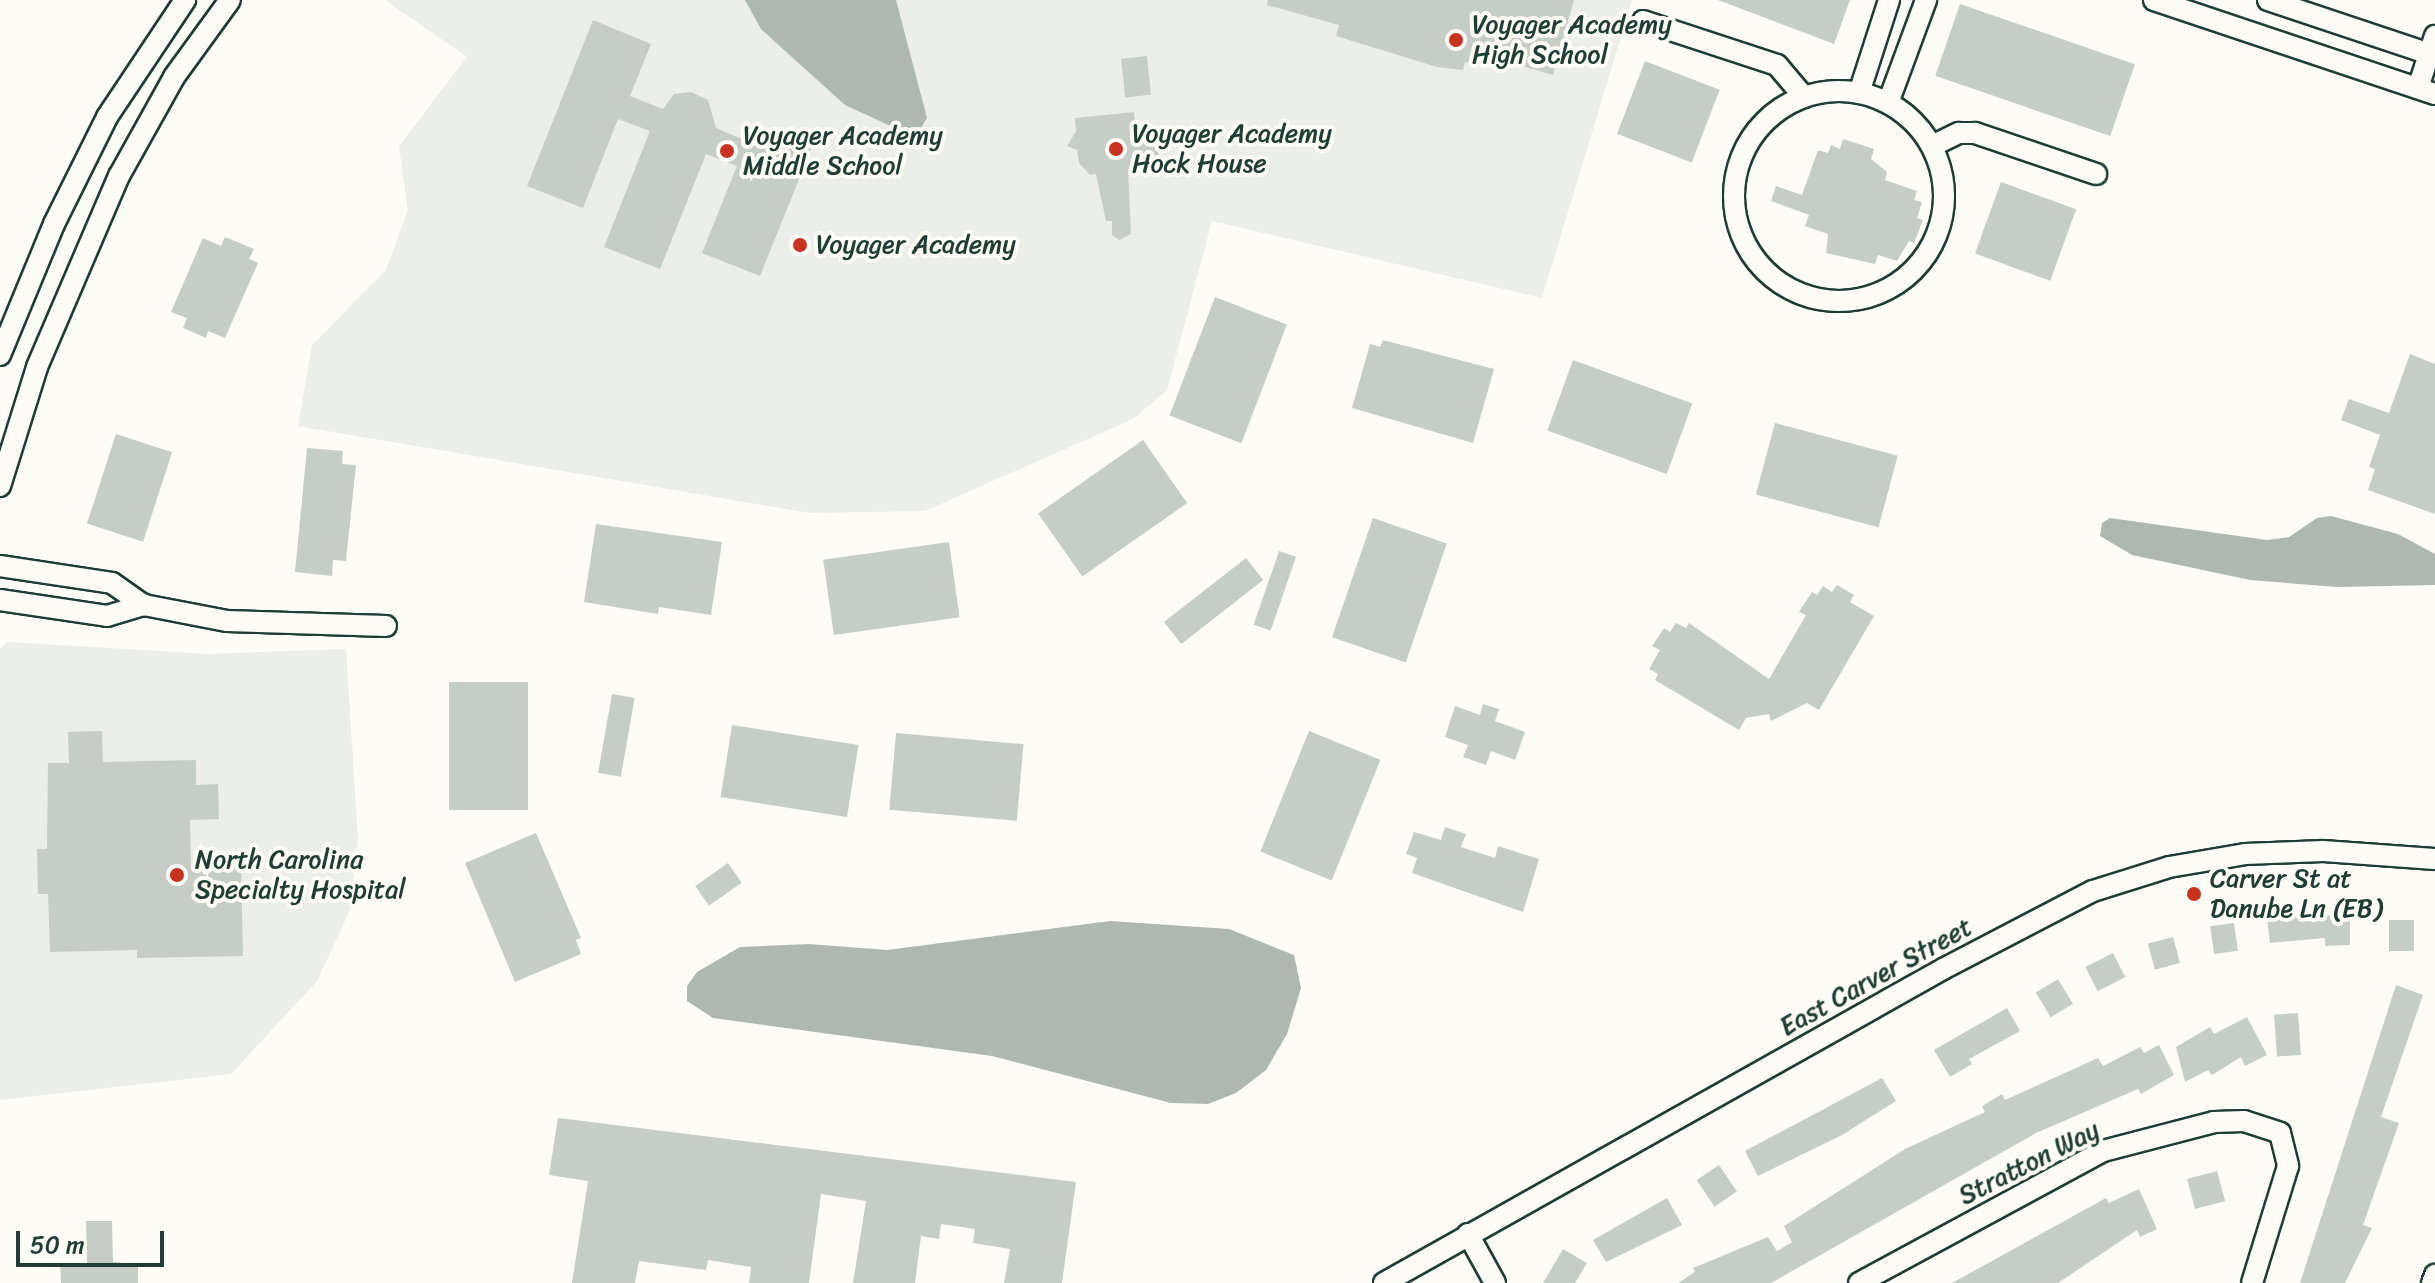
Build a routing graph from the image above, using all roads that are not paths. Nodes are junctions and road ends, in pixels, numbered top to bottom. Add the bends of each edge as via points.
1 (185, 0) edge
2 (230, 0) edge
3 (1889, 0) edge
4 (1926, 0) edge
5 (2154, 0) edge
6 (2268, 0) edge
7 (1643, 21) dead end
8 (2433, 49) edge
9 (2426, 91) edge
10 (1859, 93) junction
11 (1804, 97) junction
12 (1888, 103) junction
13 (1932, 146) junction
14 (2096, 174) dead end
15 (0, 355) edge
16 (0, 486) edge
17 (0, 566) edge
18 (0, 600) edge
19 (144, 605) junction
20 (386, 626) dead end
21 (2435, 859) edge
22 (1468, 1234) junction
23 (2435, 1275) edge
24 (1384, 1283) edge
25 (1495, 1283) edge
26 (1859, 1283) edge
27 (2252, 1283) edge
28 (2432, 1283) edge

1 - 15 street via 107,117 54,224
2 - 16 street via 174,77 113,188 37,367
3 - 10 street
4 - 12 street
5 - 9 street
6 - 8 street
7 - 11 street via 1777,65
8 - 9 street
10 - 11 street
10 - 12 street
11 - 13 street via 1782,108 1748,143 1738,165 1734,201 1742,237 1754,258 1770,276 1813,299 1837,302 1885,292 1923,261 1935,241 1944,205 1941,169
12 - 13 street
13 - 14 street via 1959,133 1975,133
17 - 19 street via 112,583
18 - 19 street via 107,616
19 - 20 street via 227,621
21 - 22 street, East Carver Street via 2323,851 2245,854 2169,867 2093,891
22 - 24 street, East Carver Street
22 - 25 street
23 - 28 street
26 - 27 street, Stratton Way via 2103,1151 2214,1122 2244,1121 2280,1133 2288,1166

